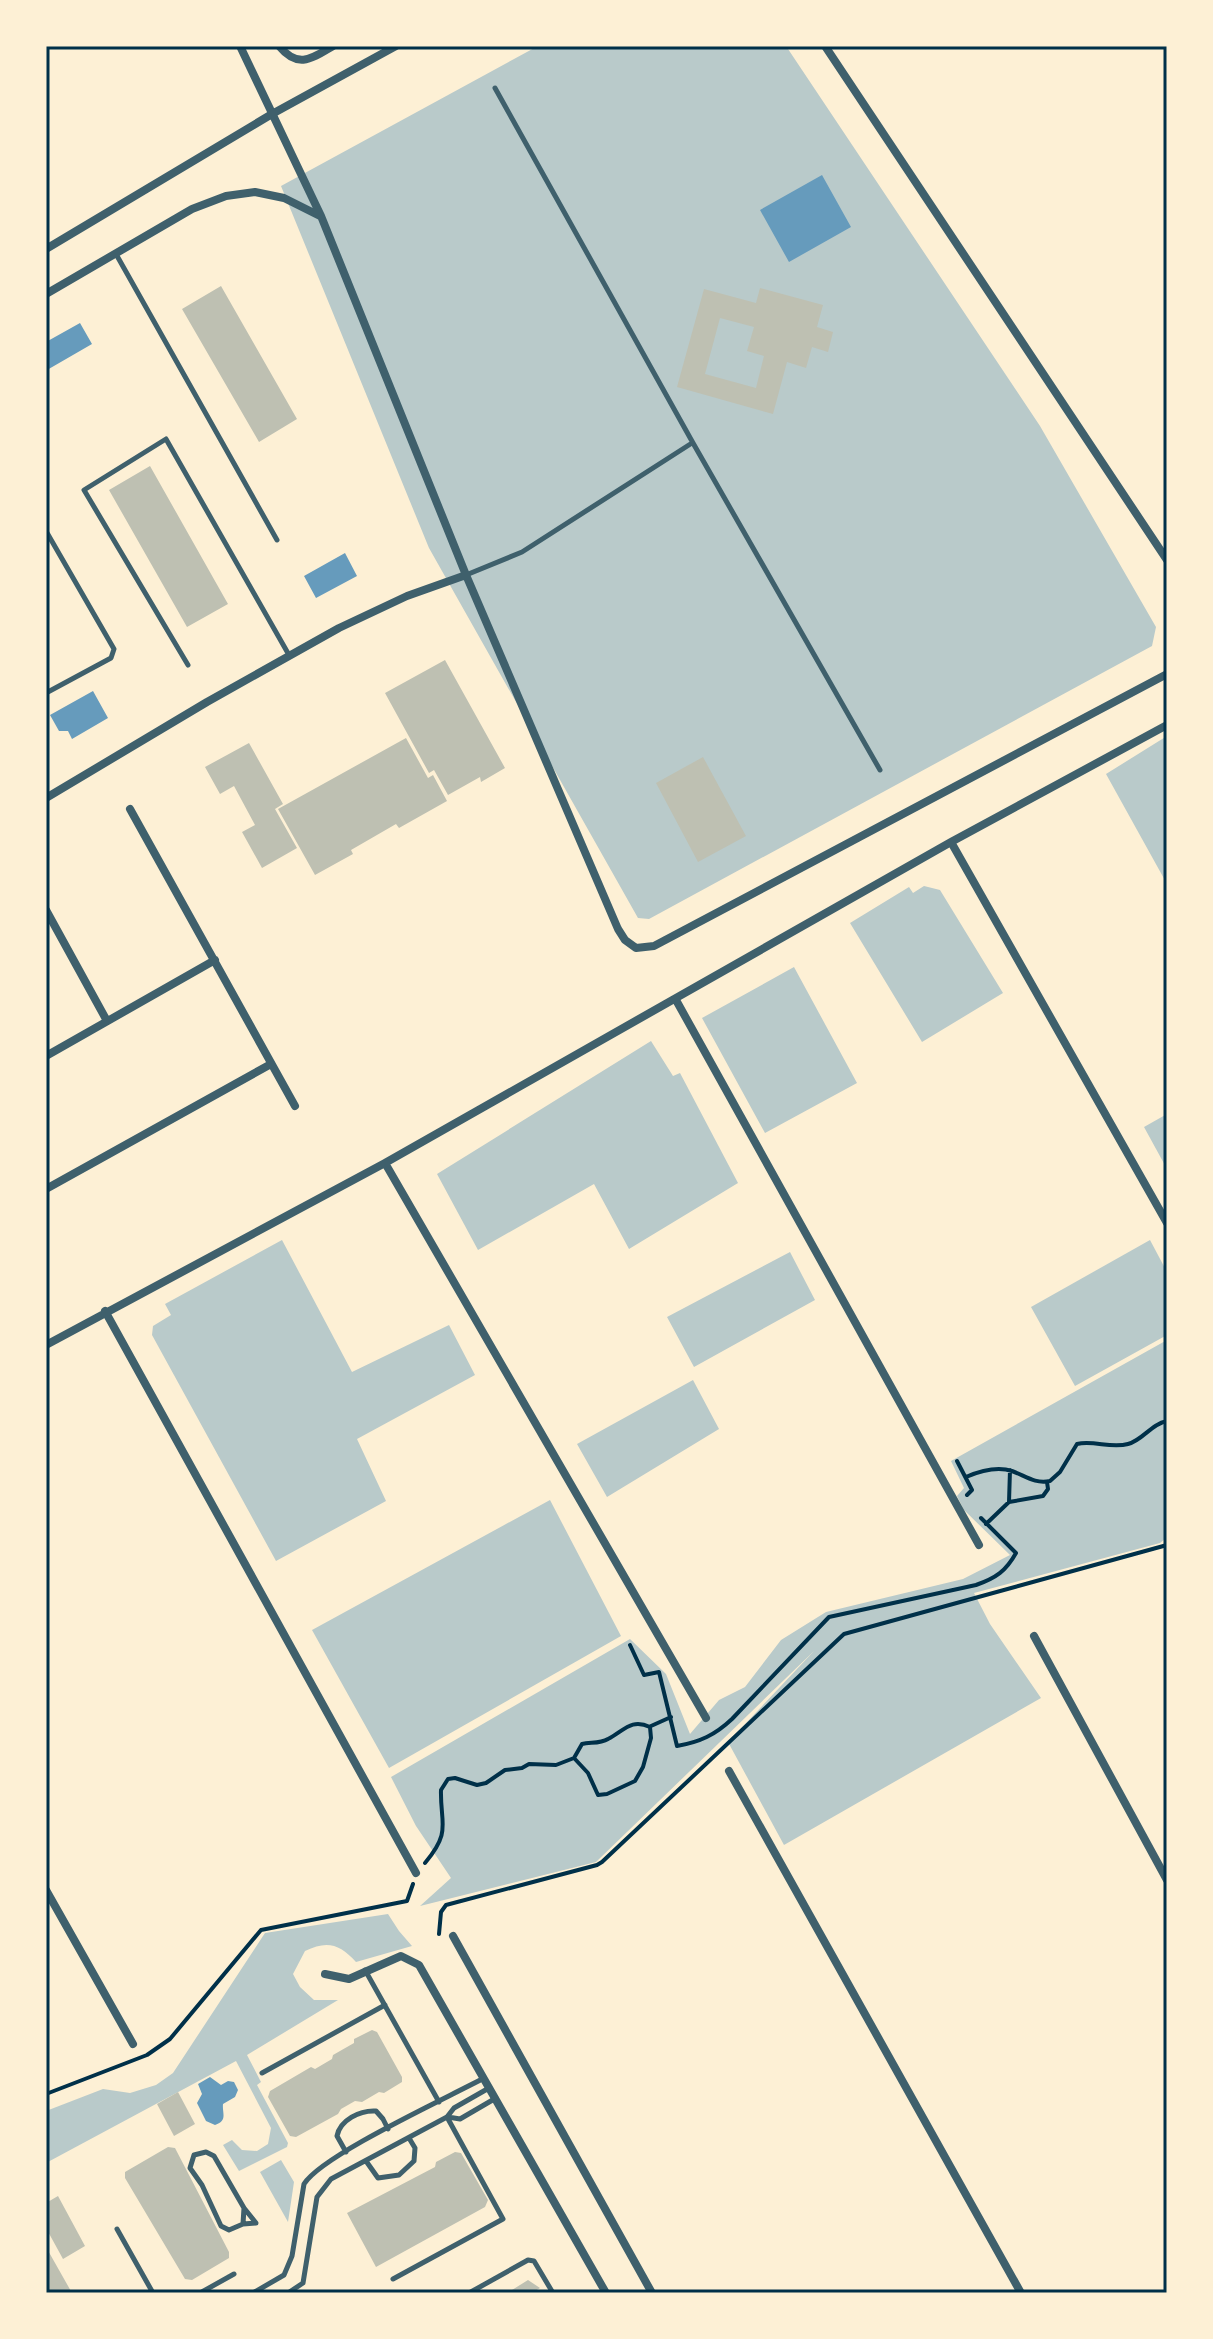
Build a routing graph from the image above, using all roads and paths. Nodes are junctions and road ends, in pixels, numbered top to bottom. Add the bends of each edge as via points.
1 (240, 46) edge
2 (279, 46) edge
3 (333, 46) edge
4 (396, 46) edge
5 (825, 46) edge
6 (495, 88) dead end
7 (272, 114) junction
8 (321, 216) junction
9 (46, 249) edge
10 (116, 254) junction
11 (46, 294) edge
12 (693, 443) junction
13 (46, 531) edge
14 (277, 540) dead end
15 (1167, 560) edge
16 (466, 575) junction
17 (290, 656) junction
18 (188, 665) dead end
19 (1167, 674) edge
20 (46, 693) edge
21 (1167, 725) edge
22 (880, 770) dead end
23 (46, 798) edge
24 (130, 809) dead end
25 (951, 842) junction
26 (46, 910) edge
27 (215, 960) junction
28 (676, 1000) junction
29 (107, 1021) junction
30 (46, 1056) edge
31 (271, 1064) junction
32 (295, 1106) dead end
33 (385, 1163) junction
34 (46, 1189) edge
35 (1167, 1223) edge
36 (105, 1311) junction
37 (46, 1345) edge
38 (1167, 1421) edge
39 (957, 1461) dead end
40 (1010, 1470) junction
41 (966, 1477) junction
42 (1047, 1481) junction
43 (964, 1502) dead end
44 (1009, 1502) junction
45 (975, 1513) dead end
46 (986, 1524) junction
47 (979, 1545) dead end
48 (1167, 1545) edge
49 (1034, 1636) dead end
50 (630, 1645) dead end
51 (671, 1717) junction
52 (706, 1718) dead end
53 (650, 1727) junction
54 (574, 1758) junction
55 (729, 1771) dead end
56 (416, 1873) junction
57 (1167, 1880) edge
58 (46, 1890) edge
59 (453, 1936) joint
60 (365, 1970) junction
61 (325, 1974) dead end
62 (385, 2005) junction
63 (133, 2044) dead end
64 (262, 2073) dead end
65 (484, 2078) junction
66 (490, 2088) junction
67 (46, 2094) edge
68 (496, 2098) junction
69 (439, 2102) junction
70 (447, 2117) junction
71 (388, 2129) junction
72 (409, 2138) junction
73 (346, 2152) junction
74 (366, 2161) junction
75 (244, 2208) junction
76 (243, 2224) junction
77 (117, 2229) dead end
78 (234, 2274) dead end
79 (393, 2279) dead end
80 (153, 2293) edge
81 (200, 2293) edge
82 (253, 2293) edge
83 (288, 2293) edge
84 (469, 2293) edge
85 (553, 2293) edge
86 (606, 2293) edge
87 (652, 2293) edge
88 (1021, 2293) edge

1 - 7 street
2 - 3 street via 289,58 301,61
4 - 7 street
5 - 15 street
6 - 12 lane
7 - 8 street
7 - 9 street
8 - 10 street via 284,198 255,192 226,196 192,209
8 - 16 street
10 - 11 street
10 - 14 lane
12 - 16 lane via 522,552
12 - 22 lane
13 - 20 lane via 114,649 111,658
16 - 17 street via 373,611
16 - 19 street via 618,929 636,948 654,946
17 - 18 lane via 166,439 84,490
17 - 23 street
21 - 25 street
24 - 27 street
25 - 28 street
25 - 35 street
26 - 29 street
27 - 29 street
27 - 31 street
28 - 33 street
28 - 47 street
29 - 30 street
31 - 32 street
31 - 34 street
33 - 36 street
33 - 52 street
36 - 37 street
36 - 56 street
38 - 42 path via 1129,1444 1077,1444 1060,1472
39 - 41 path
40 - 41 path
40 - 42 path via 1028,1480
40 - 44 path
41 - 43 path via 973,1492 963,1497
42 - 44 path via 1043,1496
44 - 46 path
45 - 46 path
46 - 51 path via 1016,1553 993,1579 829,1617 732,1719 706,1739 677,1746
48 - 59 path via 844,1634 602,1862 446,1905 438,1933
49 - 57 street
50 - 51 path via 644,1675 659,1672
51 - 53 path
53 - 54 path via 633,1723 605,1741 582,1744
53 - 54 path via 641,1772 635,1781 607,1794 598,1795
54 - 56 path via 505,1770 477,1785 448,1779 441,1790 443,1831
55 - 88 street
56 - 67 path via 407,1901 261,1930 170,2039 147,2055
58 - 63 street
59 - 87 street
60 - 61 street via 349,1979
60 - 62 lane
60 - 65 street via 401,1956 419,1965
62 - 64 lane
62 - 69 lane
65 - 66 street
65 - 69 lane
66 - 68 street
66 - 70 lane
68 - 70 lane via 460,2119
68 - 86 street
69 - 71 lane
70 - 72 lane
70 - 79 lane via 503,2219
71 - 73 lane
71 - 73 lane via 376,2111 349,2119 337,2136
72 - 74 lane
72 - 74 lane via 414,2161 399,2175 378,2178
73 - 82 lane via 304,2184 284,2275
74 - 83 lane via 322,2188 303,2283
75 - 76 lane
75 - 76 lane via 256,2223
75 - 76 lane via 214,2156 194,2155 190,2168 221,2226 229,2230
77 - 80 lane
78 - 81 lane
84 - 85 lane via 528,2260 534,2261

